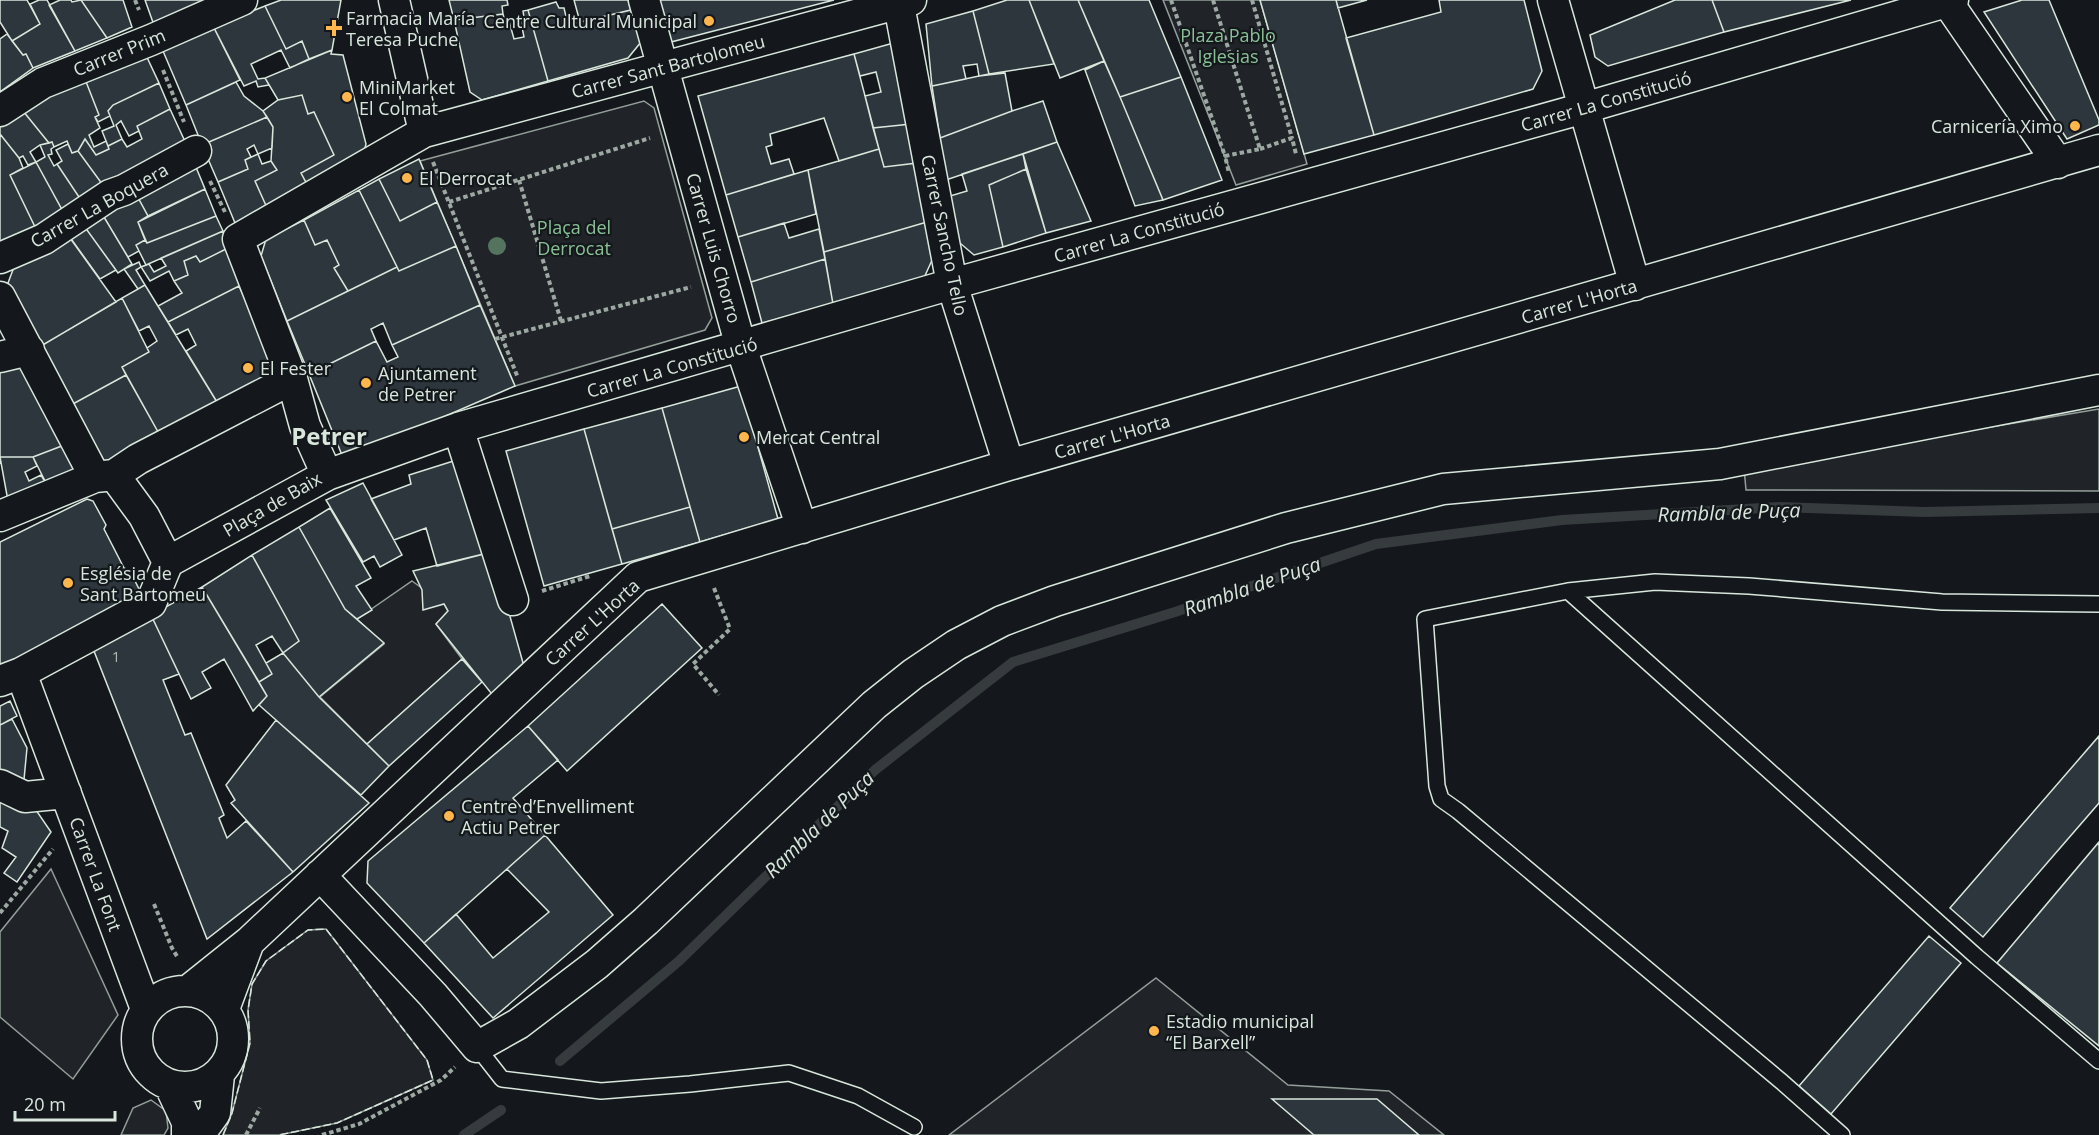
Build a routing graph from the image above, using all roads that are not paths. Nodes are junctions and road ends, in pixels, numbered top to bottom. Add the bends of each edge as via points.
1 (242, 0) edge
2 (394, 0) edge
3 (644, 0) edge
4 (1553, 0) edge
5 (903, 1) edge
6 (1949, 1) edge
7 (663, 68) junction
8 (1584, 108) junction
9 (0, 111) edge
10 (424, 132) junction
11 (2099, 150) edge
12 (196, 151) dead end
13 (2058, 163) junction
14 (238, 239) joint
15 (0, 258) edge
16 (952, 284) junction
17 (1635, 285) junction
18 (0, 297) edge
19 (741, 347) junction
20 (29, 350) junction
21 (0, 357) edge
22 (292, 379) junction
23 (2097, 390) edge
24 (458, 428) junction
25 (1010, 465) junction
26 (327, 475) junction
27 (105, 476) junction
28 (0, 516) edge
29 (802, 528) junction
30 (168, 562) junction
31 (1568, 591) junction
32 (513, 600) road end
33 (2099, 604) edge
34 (10, 677) edge
35 (0, 785) edge
36 (71, 806) junction
37 (320, 875) junction
38 (249, 942) junction
39 (167, 998) junction
40 (224, 1009) junction
41 (477, 1047) junction
42 (2099, 1061) edge
43 (219, 1075) junction
44 (170, 1086) junction
45 (914, 1127) dead end
46 (187, 1135) edge
47 (199, 1135) edge
48 (1842, 1135) edge

1 - 9 street, Carrer Prim via 43,83
2 - 10 street
3 - 7 street, Carrer Luis Chorro
4 - 8 street
5 - 7 street, Carrer Sant Bartolomeu
5 - 16 street, Carrer Sancho Tello
6 - 8 street, Carrer La Constitució
6 - 13 street
7 - 10 street, Carrer Sant Bartolomeu
7 - 19 street, Carrer Luis Chorro
8 - 16 street, Carrer La Constitució
8 - 17 street
10 - 14 street, Carrer Sant Bartolomeu
11 - 13 street, Carrer L'Horta
12 - 15 street, Carrer La Boquera via 110,195 44,238
13 - 17 street, Carrer L'Horta
14 - 22 street, Plaça de Baix
16 - 19 street, Carrer La Constitució
16 - 25 street, Carrer Sancho Tello
17 - 25 street, Carrer L'Horta
18 - 20 street
19 - 24 street, Carrer La Constitució
19 - 29 street, Carrer Luis Chorro
20 - 21 street
20 - 27 street
22 - 26 street, Plaça de Baix via 305,426
22 - 27 street
23 - 41 street via 1720,464 1443,489 1287,528 1002,621 956,645 874,705 597,964 518,1024
24 - 26 street, Carrer La Constitució
24 - 32 street
25 - 29 street, Carrer L'Horta
26 - 30 street, Plaça de Baix
27 - 28 street
27 - 30 street via 144,516
29 - 37 street, Carrer L'Horta via 638,577
30 - 34 street via 151,603
31 - 33 lane via 1655,582 1942,602
31 - 42 lane via 1969,950
31 - 48 lane via 1425,620 1441,800
34 - 36 street, Carrer La Font
35 - 36 street, Carrer La Font via 25,797
36 - 39 street, Carrer La Font via 127,956
37 - 38 street, Carrer L'Horta
37 - 41 street
38 - 39 street, Carrer L'Horta
38 - 40 street, Carrer L'Horta
39 - 40 street via 209,995
39 - 44 street via 138,1026 136,1044 142,1064
40 - 43 street via 234,1031 232,1054
41 - 45 lane via 502,1078 601,1090 789,1073 858,1096
43 - 44 street via 196,1087
43 - 47 street via 214,1113
44 - 46 street via 187,1122

